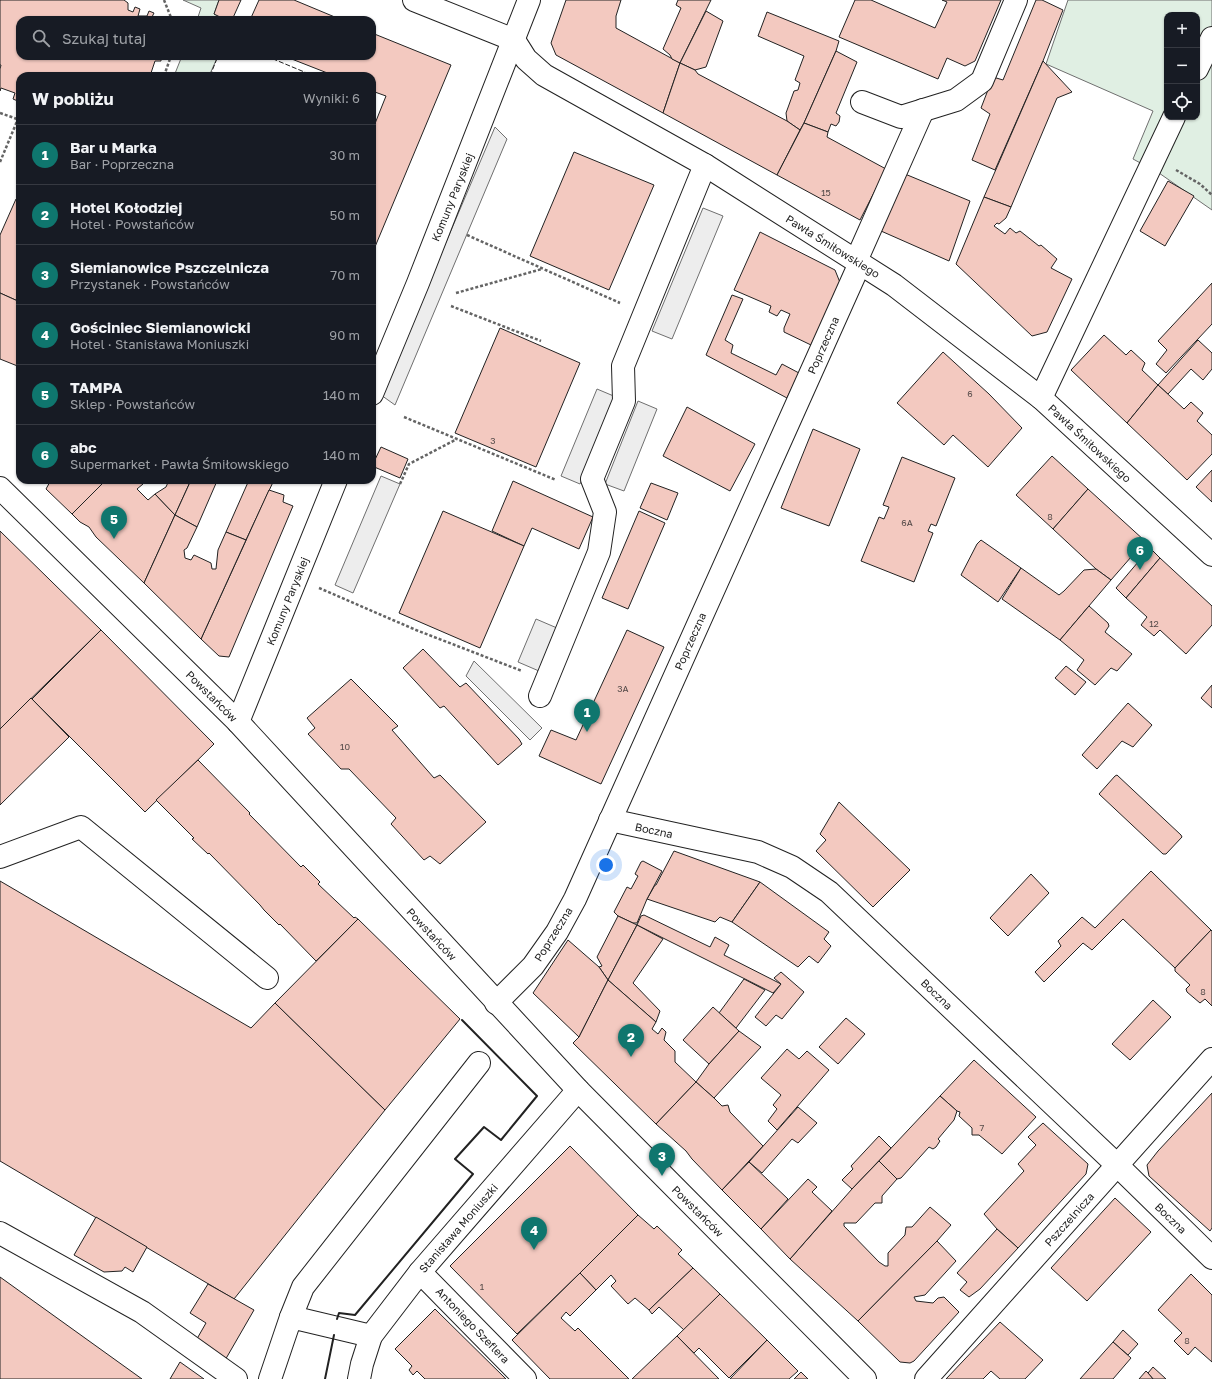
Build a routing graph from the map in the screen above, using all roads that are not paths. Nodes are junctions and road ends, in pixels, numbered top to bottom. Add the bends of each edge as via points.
1 (414, 0) edge
2 (529, 0) edge
3 (1016, 0) edge
4 (1212, 38) edge
5 (514, 40) junction
6 (1200, 63) edge
7 (862, 102) dead end
8 (923, 110) junction
9 (1173, 120) edge
10 (705, 166) junction
11 (858, 262) junction
12 (376, 384) edge
13 (1041, 398) junction
14 (334, 484) edge
15 (0, 488) edge
16 (1212, 555) edge
17 (543, 688) road end
18 (238, 722) junction
19 (610, 820) junction
20 (0, 857) edge
21 (267, 978) dead end
22 (496, 1003) junction
23 (1212, 1059) edge
24 (479, 1063) dead end
25 (578, 1090) junction
26 (1117, 1165) junction
27 (0, 1233) edge
28 (1212, 1258) edge
29 (420, 1272) junction
30 (291, 1317) junction
31 (371, 1336) junction
32 (236, 1379) edge
33 (270, 1379) edge
34 (359, 1379) edge
35 (525, 1379) edge
36 (865, 1379) edge
37 (926, 1379) edge

1 - 5 street
2 - 5 street, Komuny Paryskiej
3 - 8 street via 982,81 956,100
4 - 6 street
5 - 10 street, Pawła Śmiłowskiego via 526,59 544,74
5 - 12 street, Komuny Paryskiej
7 - 8 street via 901,117
8 - 11 street, Poprzeczna
9 - 13 street
10 - 11 street, Pawła Śmiłowskiego
10 - 17 street via 623,366 624,401 592,479 605,512 599,552
11 - 13 street, Pawła Śmiłowskiego via 894,285
11 - 19 street, Poprzeczna
13 - 16 street, Pawła Śmiłowskiego
14 - 18 street, Komuny Paryskiej
15 - 18 street, Powstańców
18 - 22 street, Powstańców
19 - 22 street, Poprzeczna via 575,899 557,932 533,966
19 - 26 street, Boczna via 758,852 792,867 829,892
20 - 21 street via 81,827
22 - 25 street, Powstańców
23 - 26 street, Pszczelnicza
24 - 30 street via 304,1287
25 - 29 street, Stanisława Moniuszki
25 - 36 street, Powstańców
26 - 28 street, Boczna
26 - 37 street, Pszczelnicza
27 - 32 street via 142,1312
29 - 31 street, Stanisława Moniuszki
29 - 35 street, Antoniego Szeflera
30 - 31 street
30 - 33 street
31 - 34 street, Stanisława Moniuszki

